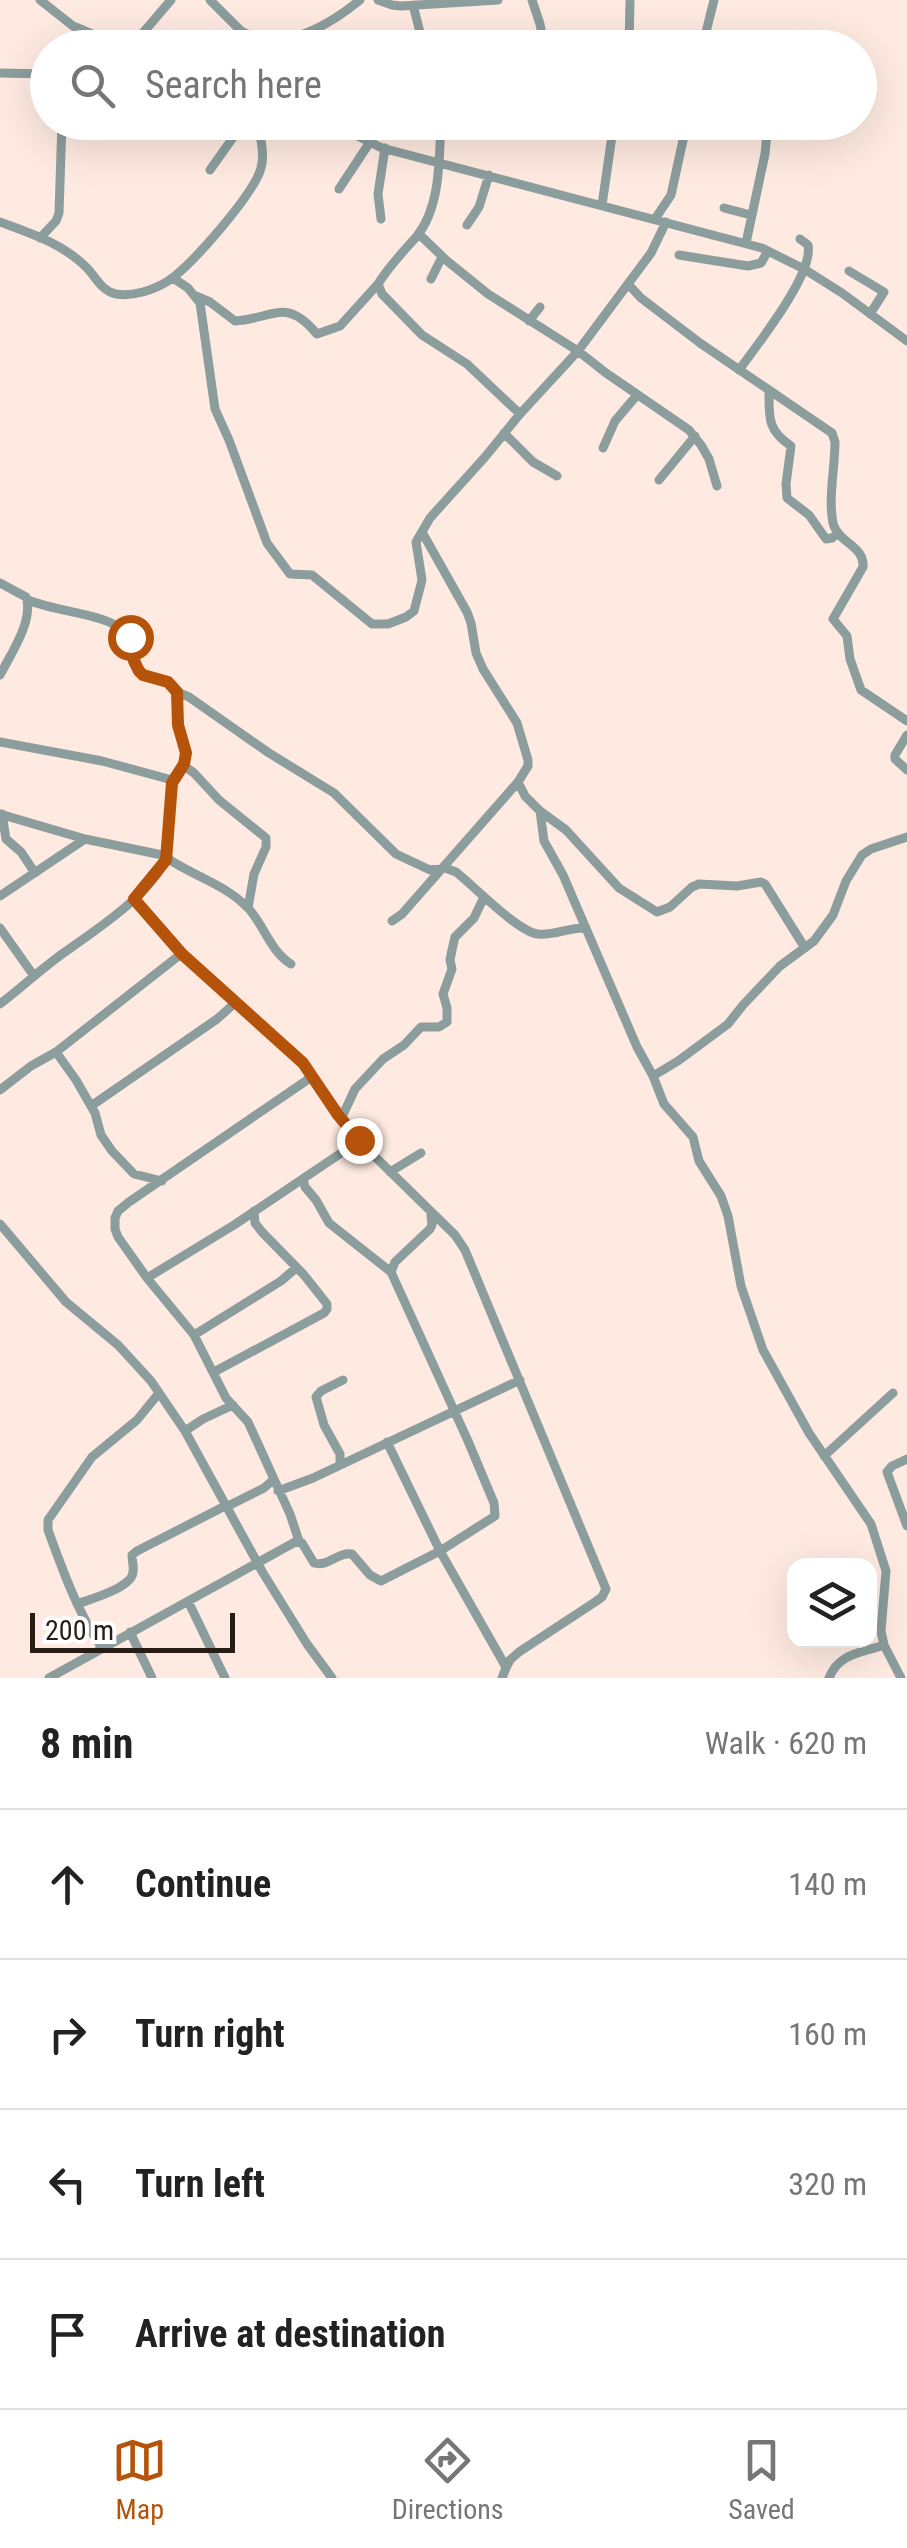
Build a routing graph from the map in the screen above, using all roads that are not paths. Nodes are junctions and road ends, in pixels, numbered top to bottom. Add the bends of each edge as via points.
1 (40, 0) edge
2 (172, 0) edge
3 (210, 0) edge
4 (360, 0) edge
5 (378, 0) edge
6 (498, 0) edge
7 (532, 0) edge
8 (630, 0) edge
9 (714, 0) edge
10 (413, 5) junction
11 (82, 30) edge
12 (144, 30) edge
13 (240, 30) edge
14 (313, 30) edge
15 (419, 30) edge
16 (541, 30) edge
17 (629, 30) edge
18 (706, 30) edge
19 (0, 73) edge
20 (30, 74) edge
21 (61, 140) edge
22 (231, 140) edge
23 (261, 140) edge
24 (366, 140) edge
25 (441, 140) edge
26 (611, 140) edge
27 (683, 140) edge
28 (766, 140) edge
29 (370, 142) junction
30 (385, 148) junction
31 (440, 162) junction
32 (210, 170) dead end
33 (489, 175) junction
34 (339, 189) dead end
35 (602, 205) junction
36 (724, 208) dead end
37 (751, 216) junction
38 (381, 220) dead end
39 (661, 221) junction
40 (0, 222) edge
41 (466, 225) dead end
42 (419, 234) junction
43 (40, 238) junction
44 (800, 239) dead end
45 (746, 243) junction
46 (768, 251) junction
47 (679, 255) dead end
48 (442, 256) junction
49 (804, 269) junction
50 (849, 270) dead end
51 (172, 278) junction
52 (431, 279) dead end
53 (865, 280) junction
54 (378, 284) junction
55 (628, 284) junction
56 (196, 296) junction
57 (853, 301) junction
58 (540, 307) dead end
59 (870, 314) junction
60 (530, 321) junction
61 (907, 341) edge
62 (578, 351) junction
63 (739, 370) junction
64 (769, 390) junction
65 (638, 395) junction
66 (520, 414) junction
67 (504, 433) junction
68 (695, 436) junction
69 (603, 448) dead end
70 (557, 476) dead end
71 (660, 480) dead end
72 (718, 486) dead end
73 (422, 532) junction
74 (838, 533) junction
75 (0, 583) edge
76 (28, 600) junction
77 (0, 675) edge
78 (177, 692) junction
79 (907, 721) edge
80 (907, 735) edge
81 (0, 742) edge
82 (183, 766) junction
83 (907, 770) edge
84 (172, 780) junction
85 (518, 782) junction
86 (540, 811) junction
87 (1, 814) edge
88 (907, 837) edge
89 (85, 839) junction
90 (167, 857) junction
91 (440, 870) junction
92 (35, 872) junction
93 (0, 896) edge
94 (484, 897) junction
95 (134, 899) junction
96 (248, 908) junction
97 (392, 921) dead end
98 (0, 928) edge
99 (586, 928) junction
100 (806, 948) junction
101 (182, 954) junction
102 (291, 964) dead end
103 (34, 976) junction
104 (235, 1003) junction
105 (0, 1004) edge
106 (56, 1052) junction
107 (313, 1076) junction
108 (653, 1076) junction
109 (0, 1090) edge
110 (91, 1106) junction
111 (341, 1119) junction
112 (359, 1140) junction
113 (422, 1153) dead end
114 (390, 1172) junction
115 (303, 1178) junction
116 (162, 1181) junction
117 (254, 1211) junction
118 (430, 1212) junction
119 (0, 1224) edge
120 (296, 1268) junction
121 (391, 1272) junction
122 (147, 1278) junction
123 (194, 1335) junction
124 (214, 1372) junction
125 (344, 1380) dead end
126 (520, 1380) junction
127 (159, 1393) junction
128 (892, 1393) dead end
129 (234, 1405) junction
130 (454, 1412) junction
131 (185, 1431) junction
132 (386, 1442) junction
133 (824, 1456) junction
134 (907, 1459) edge
135 (340, 1464) junction
136 (273, 1480) junction
137 (278, 1491) junction
138 (227, 1505) junction
139 (907, 1526) edge
140 (299, 1540) junction
141 (440, 1551) junction
142 (258, 1563) junction
143 (188, 1601) junction
144 (77, 1604) junction
145 (130, 1632) junction
146 (884, 1645) junction
147 (102, 1648) junction
148 (504, 1673) edge
149 (49, 1678) edge
150 (152, 1678) edge
151 (225, 1678) edge
152 (332, 1678) edge
153 (828, 1678) edge
154 (900, 1678) edge

1 - 11 street
2 - 12 street
3 - 13 street
4 - 14 street
5 - 10 street
6 - 10 street
7 - 16 street
8 - 17 street
9 - 18 street
10 - 15 street
19 - 20 street
21 - 43 street via 59,213
22 - 32 street
23 - 51 street via 255,183
24 - 29 street
25 - 31 street
26 - 35 street
27 - 39 street
28 - 37 street
29 - 30 street
29 - 34 street
30 - 31 street
30 - 38 street
31 - 33 street
31 - 42 street
33 - 35 street
33 - 41 street
35 - 39 street
36 - 37 street
37 - 45 street
39 - 45 street
39 - 55 street via 651,254
40 - 43 street
42 - 48 street
42 - 54 street
43 - 51 street via 76,259 112,293 135,293
44 - 49 street via 810,248
45 - 46 street
46 - 47 street via 761,263 748,266
46 - 49 street
48 - 52 street
48 - 60 street
49 - 57 street
49 - 63 street
50 - 53 street
51 - 56 street
53 - 57 street
53 - 59 street via 884,293
54 - 56 street via 340,326 318,334 288,312 235,321
54 - 66 street via 422,335 468,364
55 - 62 street
55 - 63 street
56 - 73 street via 214,408 267,543 286,572 310,574 372,624 388,624 416,607 422,580 416,542
57 - 59 street
58 - 60 street
59 - 61 street
60 - 62 street
62 - 65 street
62 - 66 street
63 - 64 street
64 - 74 street via 832,434
64 - 74 street via 772,428 791,446 787,498 826,539
65 - 68 street
65 - 69 street
66 - 67 street
67 - 70 street
67 - 73 street
68 - 71 street
68 - 72 street
73 - 85 street via 467,612 483,669 518,723 528,764
74 - 79 street via 864,561 832,619 847,636 862,690
75 - 76 street
76 - 77 street
76 - 78 street via 124,630 139,671
78 - 82 street
78 - 91 street via 334,793 396,854
80 - 83 street via 895,758
81 - 84 street
82 - 84 street
82 - 96 street via 266,838
84 - 90 street
85 - 86 street
85 - 91 street
86 - 99 street via 544,841
86 - 100 street via 619,888 657,912 699,884 765,884
87 - 89 street
87 - 92 street via 6,839
88 - 100 street via 862,855 833,916
89 - 90 street
89 - 92 street
90 - 95 street
90 - 96 street
91 - 94 street via 456,872
91 - 97 street
92 - 93 street
94 - 99 street via 531,933
94 - 111 street via 455,937 444,994 447,1022 421,1028 383,1059 355,1089
95 - 101 street
95 - 103 street
96 - 102 street
98 - 103 street
99 - 108 street
100 - 108 street via 780,966 728,1024
101 - 104 street
101 - 106 street
103 - 105 street
104 - 107 street
104 - 110 street
106 - 109 street
106 - 110 street
107 - 111 street
107 - 116 street
108 - 133 street via 664,1104 694,1137 699,1161 721,1196 755,1332
110 - 116 street via 101,1135 134,1174
111 - 112 street
112 - 114 street
112 - 115 street
113 - 114 street
114 - 118 street
115 - 117 street
115 - 121 street via 329,1224
116 - 122 street via 115,1218 118,1237
117 - 120 street via 255,1223
117 - 122 street
118 - 121 street via 430,1229
118 - 126 street via 462,1244
119 - 127 street via 66,1302 118,1345
120 - 123 street
120 - 124 street via 326,1311
121 - 130 street
122 - 123 street
123 - 124 street
124 - 129 street
125 - 135 street via 316,1397
126 - 130 street
126 - 148 street via 606,1589 519,1652
127 - 131 street
127 - 144 street via 92,1458 48,1520
128 - 133 street
129 - 131 street
129 - 136 street
130 - 132 street
130 - 141 street via 496,1510
131 - 138 street
132 - 135 street
132 - 141 street
133 - 146 street via 864,1512 884,1561
134 - 139 street via 888,1472
135 - 137 street
136 - 137 street
136 - 138 street
137 - 140 street
138 - 142 street
138 - 144 street via 136,1551 128,1582
140 - 141 street via 314,1564 352,1554 380,1581
140 - 142 street
141 - 148 street
142 - 143 street
142 - 152 street
143 - 145 street
143 - 151 street
144 - 147 street
145 - 147 street
145 - 150 street
146 - 153 street via 841,1659
146 - 154 street
147 - 149 street

